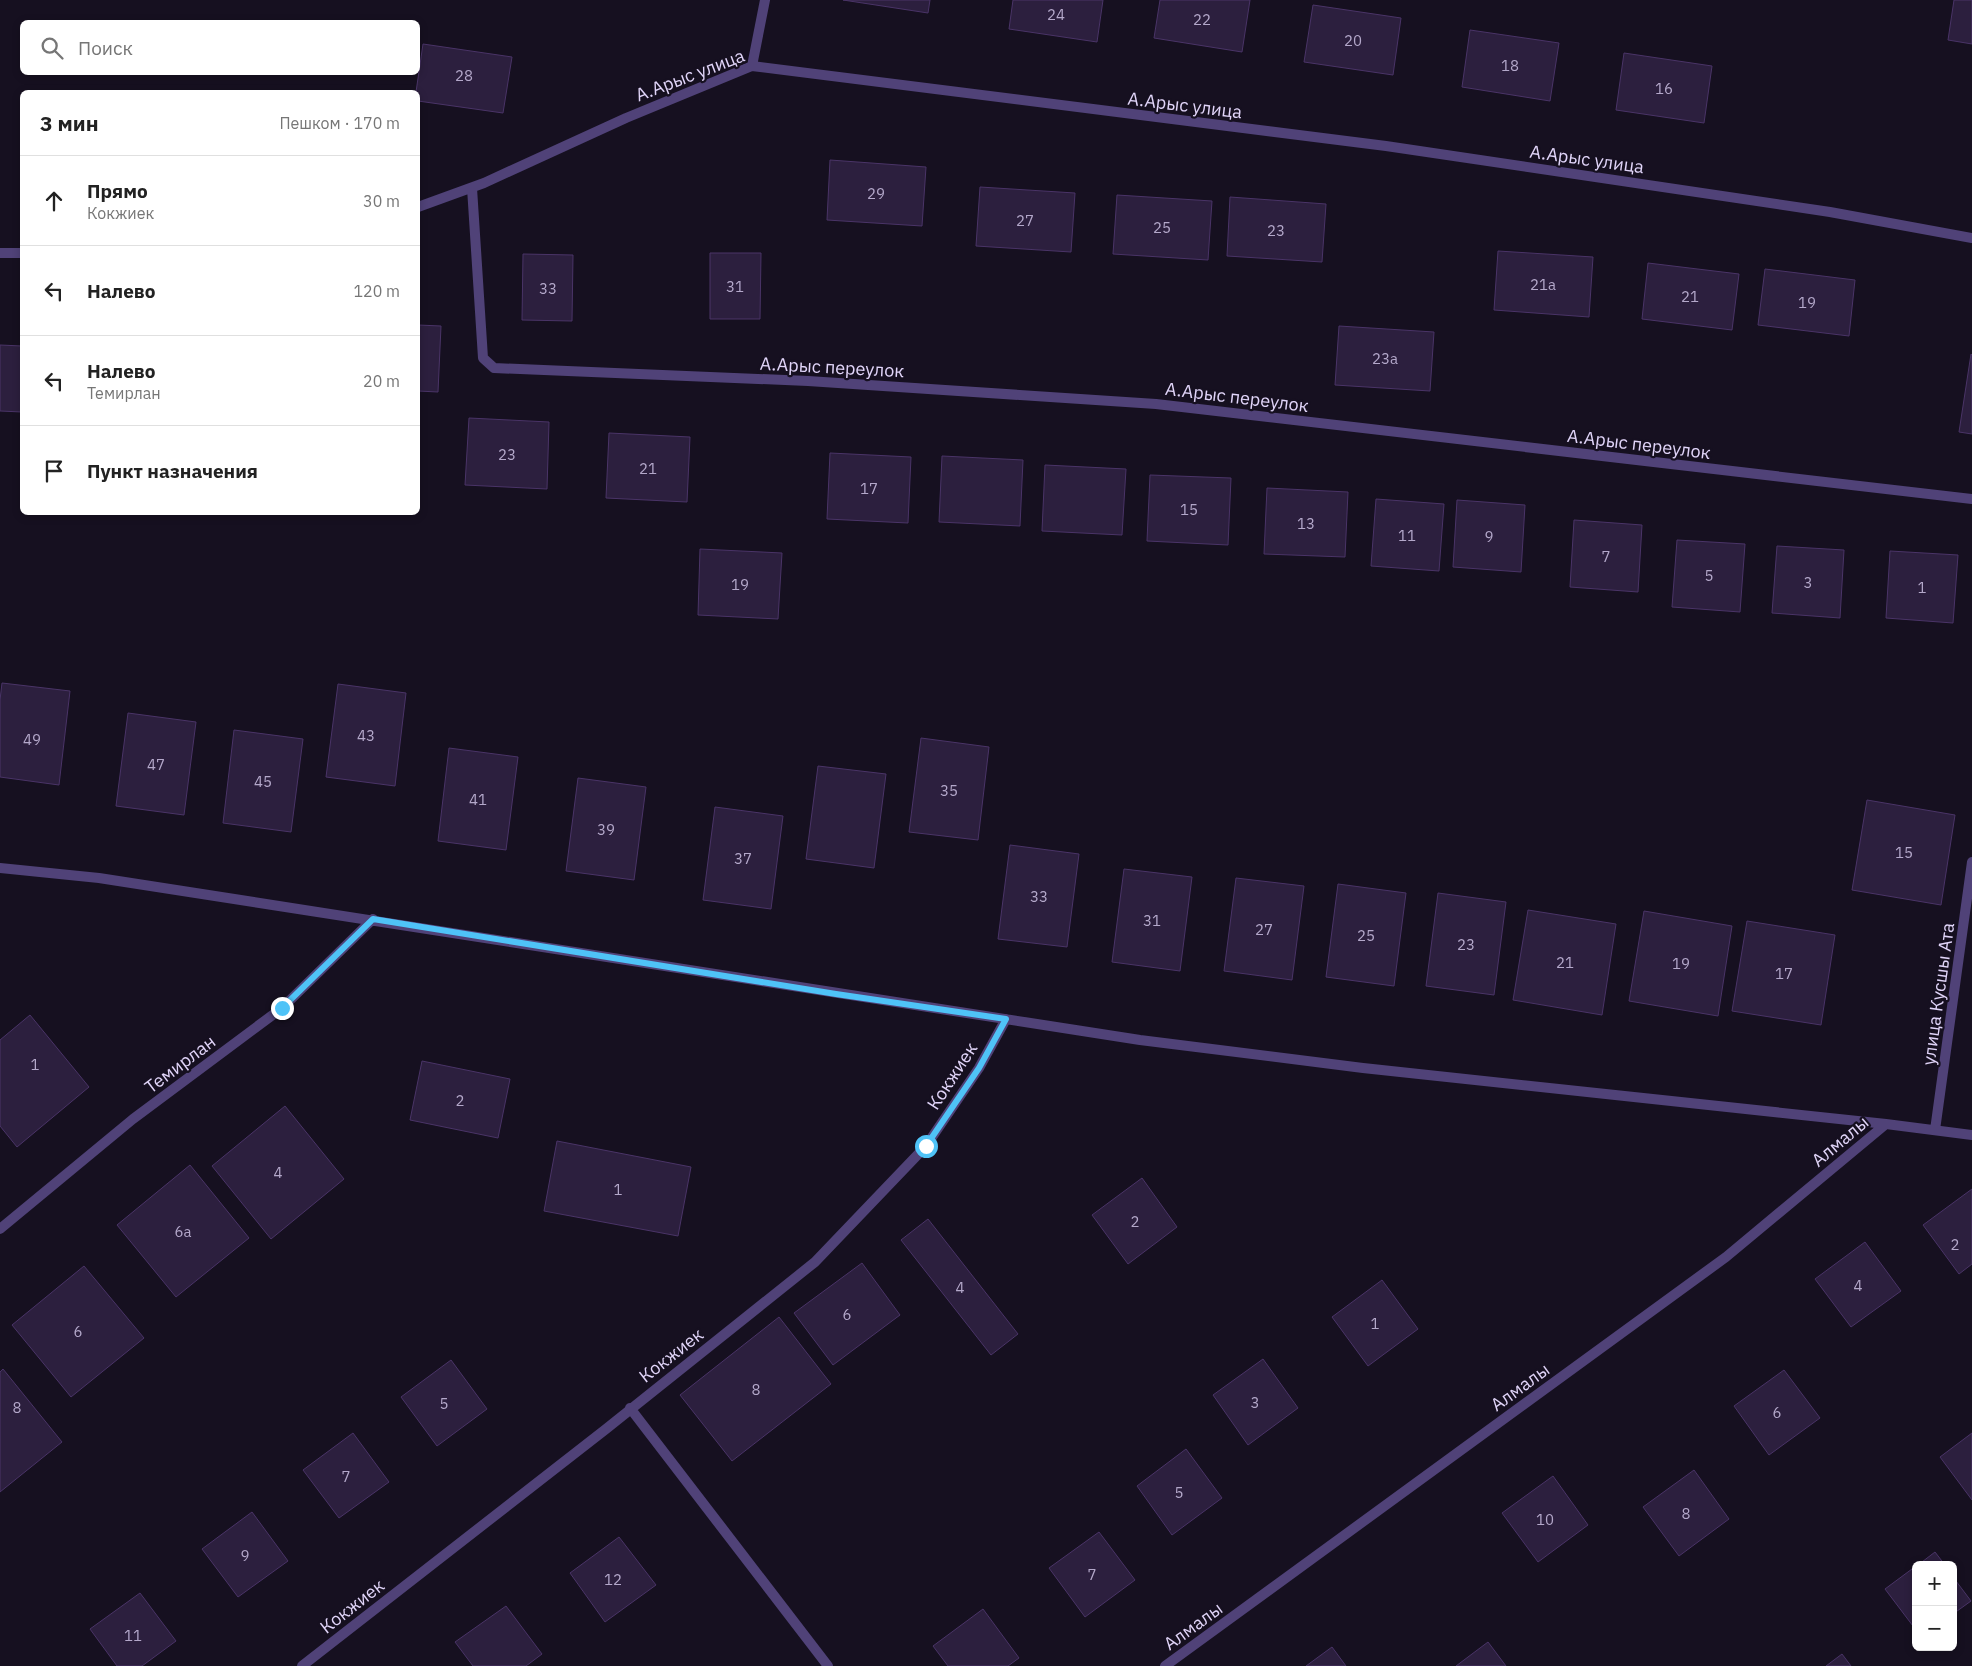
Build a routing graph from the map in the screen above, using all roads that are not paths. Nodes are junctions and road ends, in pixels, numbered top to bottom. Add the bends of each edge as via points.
1 (765, 0) edge
2 (752, 66) junction
3 (472, 188) junction
4 (420, 207) edge
5 (1972, 238) edge
6 (20, 253) edge
7 (0, 254) edge
8 (1972, 499) edge
9 (1972, 862) edge
10 (0, 868) edge
11 (373, 919) junction
12 (1006, 1019) junction
13 (1886, 1124) junction
14 (1935, 1130) junction
15 (1972, 1135) edge
16 (0, 1228) edge
17 (630, 1408) junction
18 (302, 1666) edge
19 (828, 1666) edge
20 (1165, 1666) edge

1 - 2 street
2 - 3 street, А.Арыс улица via 626,118
2 - 5 street, А.Арыс улица via 1396,148 1830,212
3 - 4 street, А.Арыс улица
3 - 8 street, А.Арыс переулок via 483,358 494,368 808,381 1156,404
6 - 7 street
9 - 14 street, улица Кусшы Ата
10 - 11 street via 99,878
11 - 12 street
11 - 16 street, Темирлан via 282,1008 133,1119
12 - 13 street via 1140,1040 1363,1068
12 - 17 street, Кокжиек via 979,1068 926,1146 815,1262
13 - 14 street
13 - 20 street, Алмалы via 1726,1257
14 - 15 street
17 - 18 street, Кокжиек
17 - 19 street

